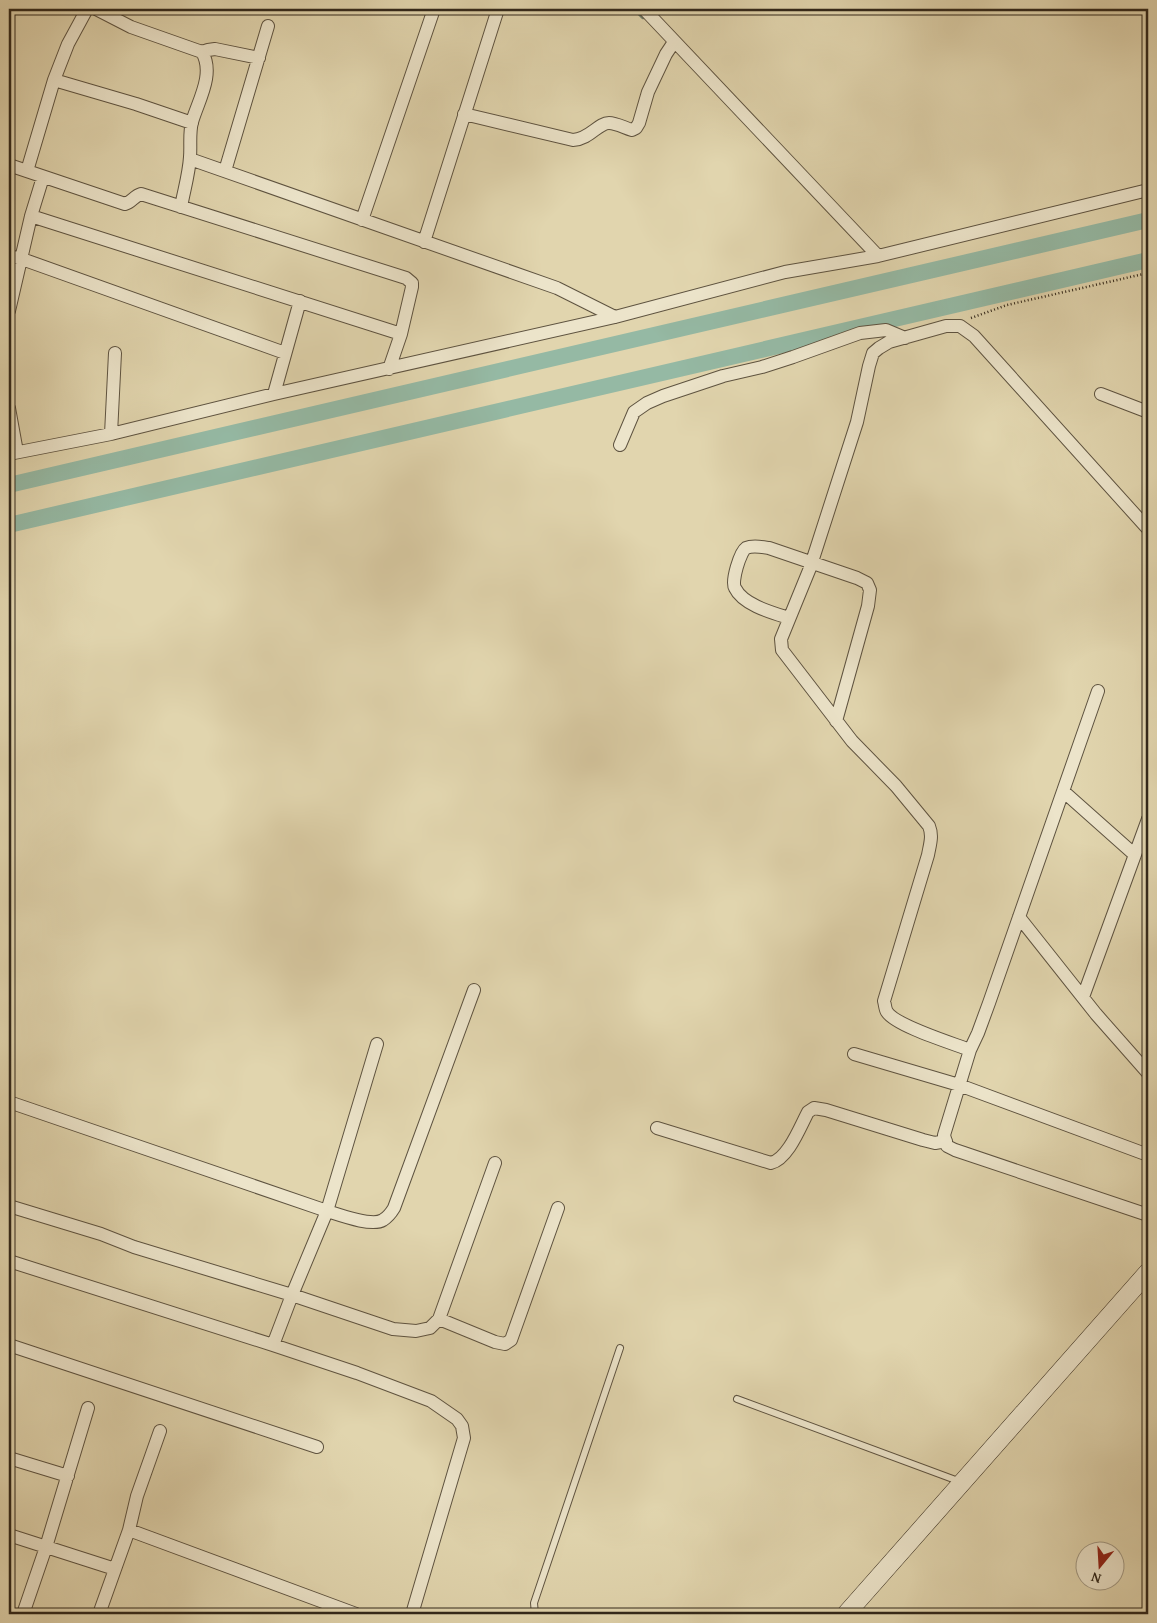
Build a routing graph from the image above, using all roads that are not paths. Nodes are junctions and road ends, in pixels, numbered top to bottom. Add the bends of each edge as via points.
1 (86, 9) edge
2 (96, 9) edge
3 (434, 9) edge
4 (498, 9) edge
5 (644, 9) edge
6 (268, 26) dead end
7 (674, 42) junction
8 (202, 52) junction
9 (258, 58) junction
10 (54, 80) junction
11 (464, 114) junction
12 (192, 124) junction
13 (190, 159) junction
14 (9, 166) edge
15 (27, 171) junction
16 (225, 171) junction
17 (43, 177) junction
18 (1148, 190) edge
19 (181, 207) junction
20 (31, 216) junction
21 (362, 220) junction
22 (424, 242) junction
23 (878, 256) junction
24 (15, 257) edge
25 (300, 301) junction
26 (9, 311) edge
27 (615, 317) junction
28 (401, 334) junction
29 (905, 338) junction
30 (115, 353) dead end
31 (285, 353) junction
32 (389, 369) junction
33 (274, 394) junction
34 (1101, 394) dead end
35 (9, 408) edge
36 (1148, 412) edge
37 (111, 434) junction
38 (620, 445) dead end
39 (13, 453) edge
40 (1148, 529) edge
41 (812, 562) junction
42 (789, 618) junction
43 (1098, 691) dead end
44 (836, 722) junction
45 (1063, 791) junction
46 (1148, 819) edge
47 (1135, 855) junction
48 (1019, 917) junction
49 (474, 990) dead end
50 (1083, 997) junction
51 (377, 1044) dead end
52 (970, 1050) junction
53 (854, 1054) dead end
54 (1148, 1073) edge
55 (959, 1085) junction
56 (9, 1102) edge
57 (657, 1128) dead end
58 (946, 1141) junction
59 (1148, 1155) edge
60 (496, 1164) dead end
61 (9, 1206) edge
62 (558, 1208) dead end
63 (327, 1211) junction
64 (1148, 1215) edge
65 (9, 1261) edge
66 (1148, 1272) edge
67 (292, 1295) junction
68 (438, 1319) junction
69 (9, 1345) edge
70 (273, 1345) junction
71 (620, 1348) dead end
72 (737, 1399) dead end
73 (88, 1408) dead end
74 (160, 1431) dead end
75 (317, 1447) dead end
76 (9, 1458) edge
77 (68, 1476) junction
78 (963, 1482) junction
79 (129, 1530) junction
80 (9, 1535) edge
81 (46, 1547) junction
82 (115, 1569) junction
83 (854, 1612) edge
84 (23, 1614) edge
85 (99, 1614) edge
86 (356, 1614) edge
87 (412, 1614) edge
88 (535, 1614) edge

1 - 10 street
2 - 8 street via 131,27
3 - 21 street
4 - 11 street
5 - 7 street
6 - 9 street
7 - 11 street via 648,92 639,124 632,130 610,123 602,124 588,136 573,140
7 - 23 street
8 - 9 street via 215,49
8 - 12 street via 207,60 207,71
9 - 16 street
10 - 12 street
10 - 15 street
11 - 22 street
12 - 13 street
13 - 16 street
13 - 19 street
14 - 15 street
15 - 17 street
16 - 21 street
17 - 19 street via 125,204 141,194
17 - 20 street
18 - 23 street
19 - 28 street via 406,278 412,287
20 - 24 street
20 - 25 street
21 - 22 street
22 - 27 street via 557,288
23 - 27 street via 785,272
24 - 26 street
24 - 31 street
25 - 28 street
25 - 31 street
27 - 32 street
28 - 32 street
29 - 38 street via 886,330 860,333 647,402 634,412
29 - 40 street via 946,326 960,326 974,336
29 - 41 street via 889,342 872,353 857,422
30 - 37 street
31 - 33 street
32 - 33 street
33 - 37 street
34 - 36 street
35 - 39 street
37 - 39 street
41 - 42 street
41 - 42 street via 769,548 756,546 743,551 733,580 735,589 752,604
41 - 44 street via 857,578 870,590
42 - 44 street via 781,639 782,650
43 - 45 street
44 - 52 street via 896,786 931,832 928,854 884,1001 886,1012 914,1028
45 - 47 street
45 - 48 street
46 - 47 street
47 - 50 street
48 - 50 street
48 - 52 street
49 - 63 street via 389,1216 372,1222
50 - 54 street
51 - 63 street
52 - 55 street
53 - 55 street
55 - 58 street via 944,1135
55 - 59 street
56 - 63 street
57 - 58 street via 771,1163 778,1162 786,1152 808,1112 814,1108 923,1140
58 - 64 street via 947,1146 955,1150
60 - 68 street
61 - 67 street
62 - 68 street via 511,1340 505,1344 495,1342
63 - 67 street
65 - 70 street
66 - 78 street
67 - 68 street via 393,1329 416,1331 430,1328
67 - 70 street
69 - 75 street
70 - 87 street via 431,1401 462,1426 464,1438
71 - 88 lane via 534,1603
72 - 78 lane
73 - 77 street
74 - 79 street via 137,1496
76 - 77 street
77 - 81 street
78 - 83 street
79 - 82 street
79 - 86 street
80 - 81 street
81 - 82 street
81 - 84 street
82 - 85 street

